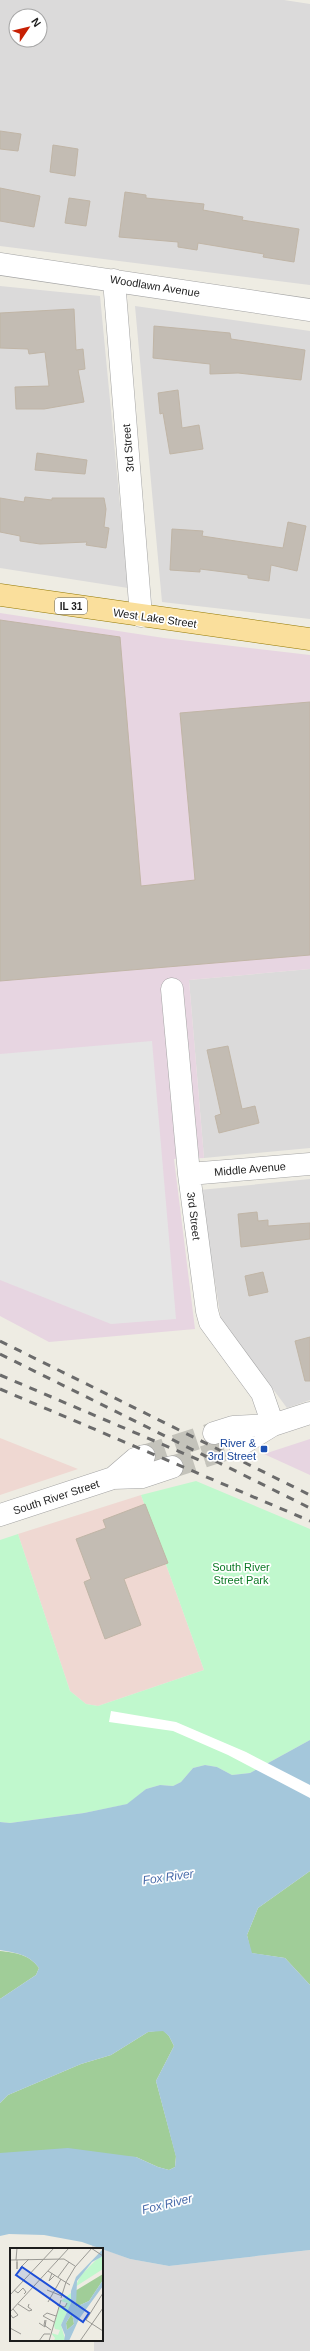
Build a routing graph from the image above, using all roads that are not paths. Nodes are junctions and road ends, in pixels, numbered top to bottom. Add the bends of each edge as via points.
1 (0, 264) edge
2 (114, 280) junction
3 (310, 310) edge
4 (0, 596) edge
5 (141, 616) junction
6 (310, 639) edge
7 (172, 989) dead end
8 (310, 1164) edge
9 (189, 1174) junction
10 (310, 1413) edge
11 (273, 1425) junction
12 (214, 1433) tunnel mouth
13 (240, 1444) tunnel mouth
14 (144, 1456) tunnel mouth
15 (172, 1467) tunnel mouth
16 (113, 1478) junction
17 (0, 1515) edge

1 - 2 street, Woodlawn Avenue
2 - 3 street, Woodlawn Avenue
2 - 5 street, 3rd Street
4 - 5 main road, West Lake Street / IL 31
5 - 6 main road, West Lake Street / IL 31
7 - 9 street, 3rd Street
8 - 9 street, Middle Avenue
9 - 11 street, 3rd Street via 210,1322 262,1393
10 - 11 street
11 - 12 street via 232,1426
11 - 13 street
14 - 16 street, South River Street via 135,1459
15 - 16 street, South River Street via 142,1477
16 - 17 street, South River Street

